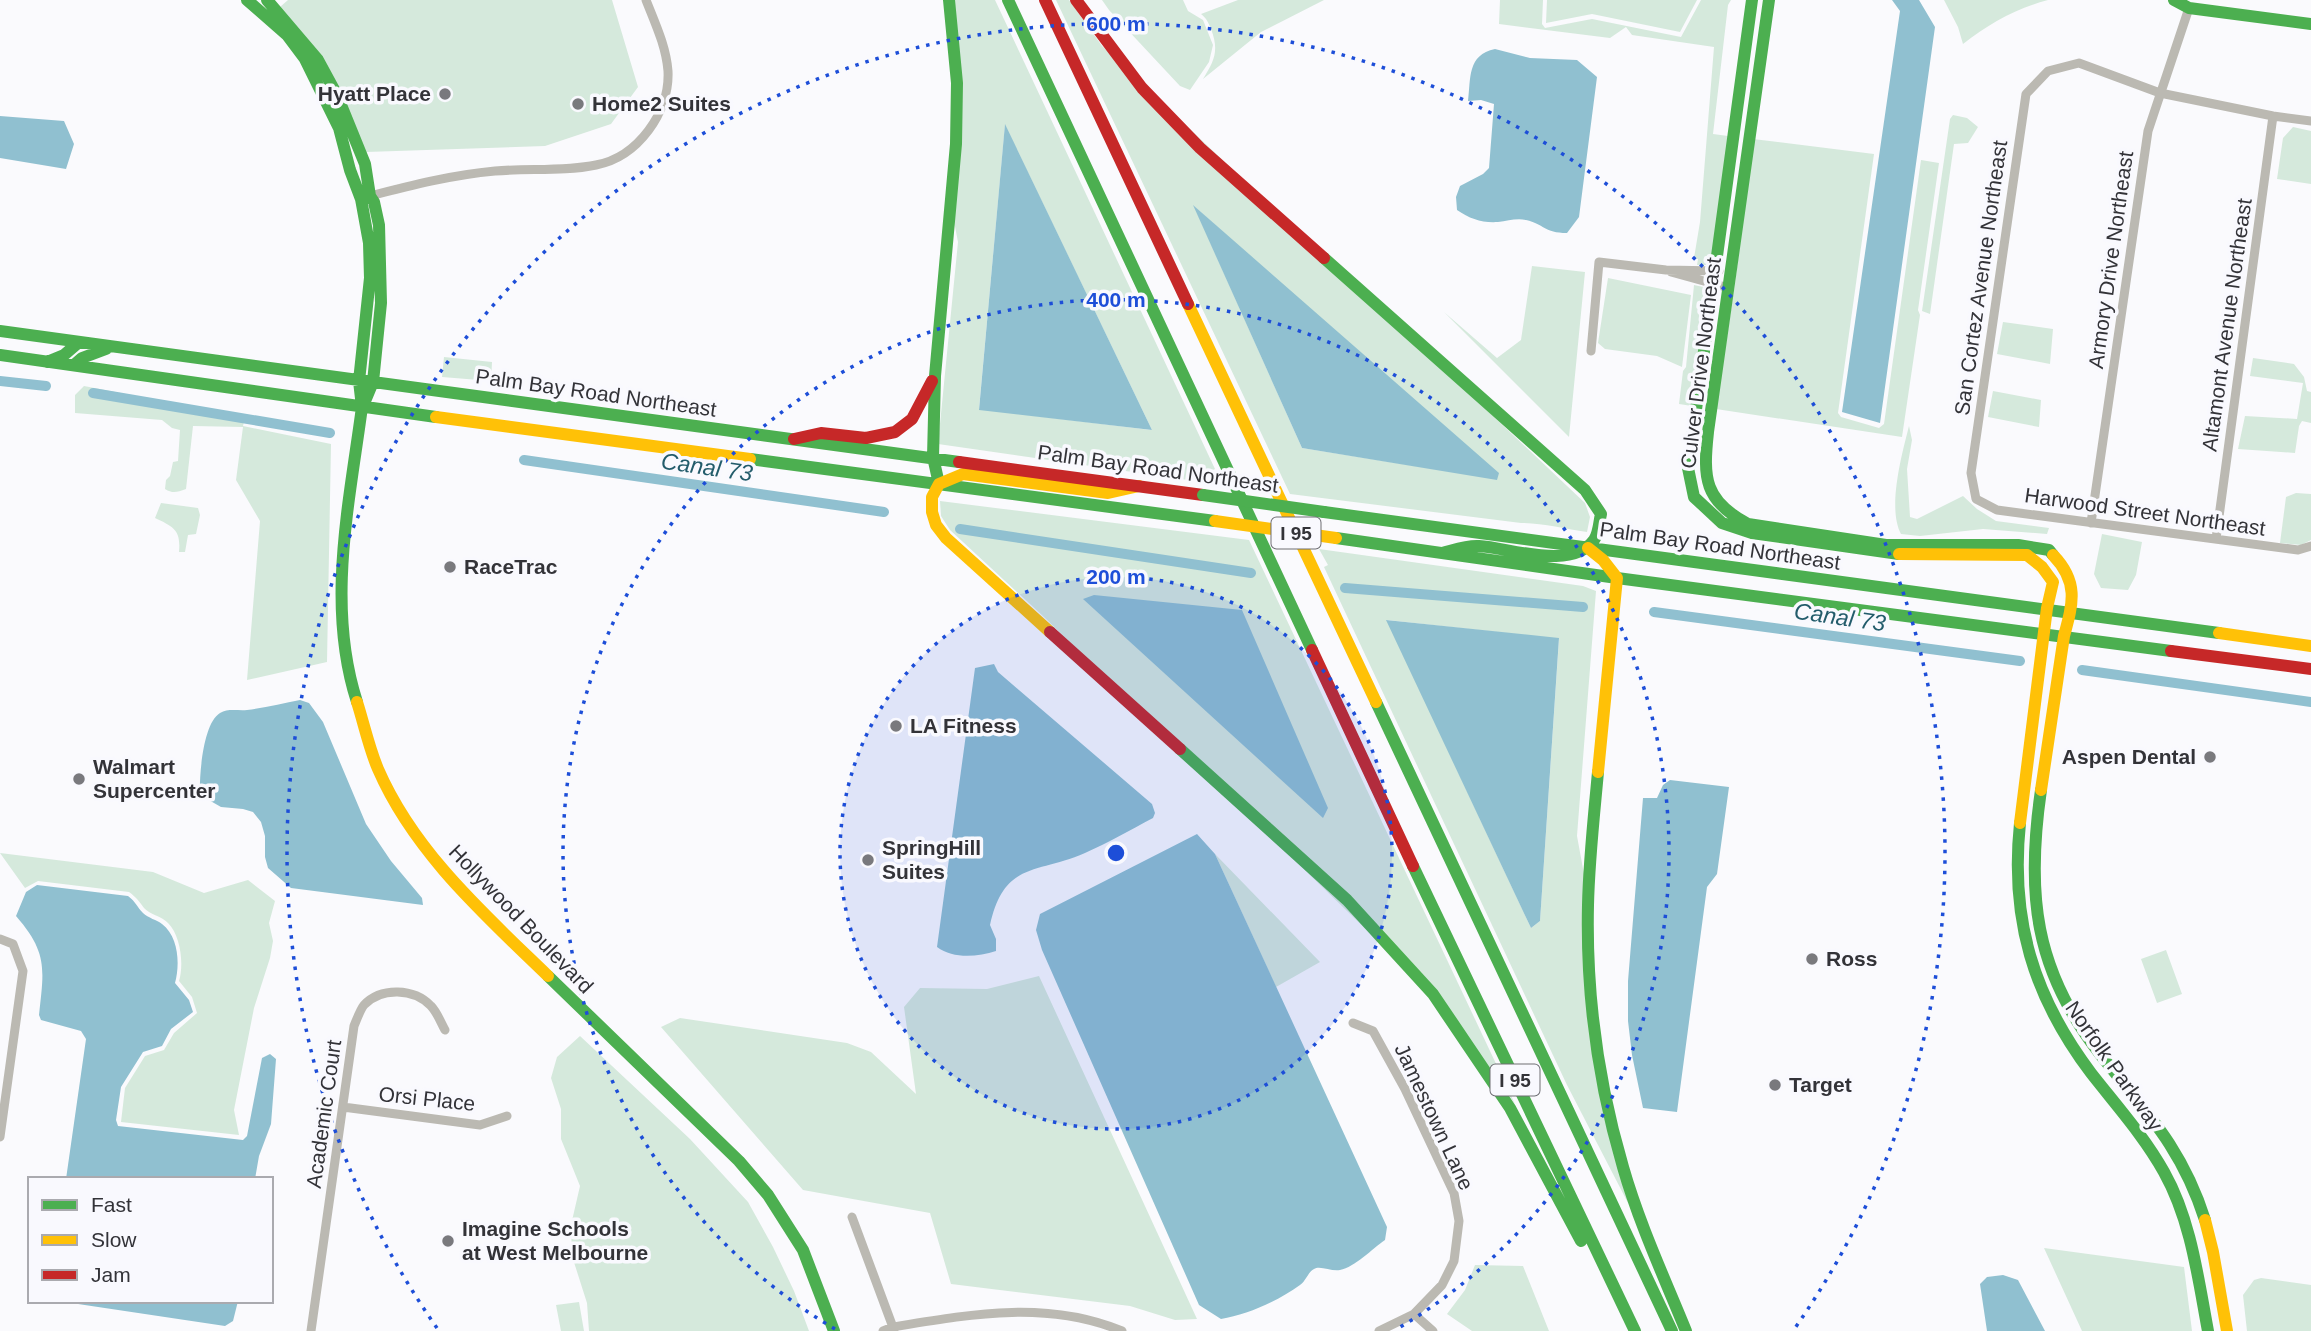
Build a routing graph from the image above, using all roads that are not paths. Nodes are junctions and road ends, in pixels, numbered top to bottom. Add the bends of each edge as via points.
1 (247, 0) edge
2 (646, 0) edge
3 (949, 0) edge
4 (1008, 0) edge
5 (1045, 0) edge
6 (1076, 0) edge
7 (1752, 0) edge
8 (1769, 0) edge
9 (2174, 0) edge
10 (272, 6) edge
11 (2189, 8) junction
12 (2311, 24) edge
13 (2160, 93) junction
14 (2273, 116) junction
15 (2311, 121) edge
16 (370, 196) junction
17 (1731, 274) junction
18 (1715, 277) junction
19 (1729, 288) junction
20 (0, 331) edge
21 (78, 343) junction
22 (113, 347) junction
23 (1591, 351) dead end
24 (0, 355) edge
25 (47, 362) junction
26 (74, 365) junction
27 (935, 376) junction
28 (359, 381) junction
29 (373, 382) junction
30 (362, 407) junction
31 (794, 439) junction
32 (933, 457) junction
33 (939, 484) junction
34 (1139, 486) junction
35 (1976, 499) joint
36 (2091, 523) junction
37 (2216, 539) junction
38 (2311, 546) edge
39 (1588, 548) junction
40 (1442, 553) junction
41 (1617, 578) junction
42 (2047, 608) junction
43 (2071, 611) junction
44 (2045, 634) junction
45 (2064, 636) junction
46 (2311, 646) edge
47 (2311, 668) edge
48 (0, 939) edge
49 (1353, 1023) dead end
50 (445, 1030) dead end
51 (343, 1107) junction
52 (507, 1116) dead end
53 (0, 1137) edge
54 (852, 1217) dead end
55 (1609, 1276) junction
56 (1414, 1314) junction
57 (894, 1329) edge
58 (311, 1331) edge
59 (834, 1331) edge
60 (883, 1331) edge
61 (1122, 1331) edge
62 (1379, 1331) edge
63 (1433, 1331) edge
64 (1635, 1331) edge
65 (1672, 1331) edge
66 (1686, 1331) edge
67 (2208, 1331) edge
68 (2227, 1331) edge

1 - 10 main road
2 - 16 street via 664,46 666,95 645,136 624,154 599,165 433,179
3 - 27 main road via 957,83 956,144
4 - 55 main road, I 95
5 - 65 main road, I 95
6 - 39 main road via 1142,88 1200,148 1585,490 1601,514 1596,537
7 - 18 main road, Culver Drive Northeast
8 - 17 main road, Culver Drive Northeast
9 - 11 main road
10 - 16 main road via 318,60 337,94 365,164
10 - 28 main road, Hollywood Boulevard via 339,128 361,199 370,278
11 - 12 main road
11 - 13 street, Armory Drive Northeast
13 - 14 street
13 - 35 street, San Cortez Avenue Northeast via 2079,64 2048,71 2026,94 1971,473
13 - 36 street, Armory Drive Northeast via 2148,131
14 - 15 street
14 - 37 street, Altamont Avenue Northeast
16 - 29 main road via 379,225 382,262
17 - 18 street
17 - 19 main road, Culver Drive Northeast
18 - 19 street
18 - 23 street via 1599,262
18 - 42 main road, Culver Drive Northeast via 1688,468 1694,497 1722,523 1752,533 1890,554 2026,555 2038,562 2053,582
19 - 43 main road, Culver Drive Northeast via 1705,479 1713,500 1730,517 1748,524 1886,545 2018,545 2049,550 2072,583
20 - 21 main road, Palm Bay Road Northeast
21 - 22 main road, Palm Bay Road Northeast
21 - 25 main road
22 - 26 main road
22 - 28 main road, Palm Bay Road Northeast
24 - 25 main road, Palm Bay Road Northeast
25 - 26 main road, Palm Bay Road Northeast
26 - 30 main road, Palm Bay Road Northeast
27 - 31 main road via 912,419 895,432 866,438 821,433
27 - 32 main road
28 - 29 main road, Palm Bay Road Northeast
28 - 30 main road, Hollywood Boulevard
29 - 30 main road
29 - 31 main road, Palm Bay Road Northeast
30 - 33 main road, Palm Bay Road Northeast
30 - 59 main road, Hollywood Boulevard via 340,592 347,672 378,769 437,864 474,905 739,1161 768,1195 803,1250
31 - 32 main road, Palm Bay Road Northeast
32 - 33 main road
32 - 34 main road, Palm Bay Road Northeast
33 - 34 main road via 963,474 1108,493
33 - 40 main road, Palm Bay Road Northeast, bridge
33 - 55 main road via 932,497 932,512 946,538 1347,900 1433,994 1510,1108 1577,1236
34 - 39 main road, Palm Bay Road Northeast, bridge
35 - 36 street, Harwood Street Northeast via 1997,510
36 - 37 street, Harwood Street Northeast
37 - 38 street, Harwood Street Northeast via 2298,550
39 - 40 main road via 1557,557 1476,546
39 - 41 main road
39 - 42 main road, Palm Bay Road Northeast
40 - 41 main road, Palm Bay Road Northeast
41 - 44 main road, Palm Bay Road Northeast
41 - 66 main road via 1586,917 1590,995 1617,1147
42 - 43 main road, Palm Bay Road Northeast
42 - 44 main road, Norfolk Parkway
43 - 45 main road, Culver Drive Northeast
43 - 46 main road, Palm Bay Road Northeast
44 - 45 main road, Palm Bay Road Northeast
44 - 67 main road, Norfolk Parkway via 2015,872 2022,927 2035,971 2066,1037 2165,1173 2188,1232
45 - 47 main road, Palm Bay Road Northeast
45 - 68 main road, Norfolk Parkway via 2035,828 2033,874 2039,924 2049,964 2080,1027 2163,1133 2198,1196 2215,1250
48 - 53 street via 13,944 23,971
49 - 56 street, Jamestown Lane via 1373,1031 1385,1051 1454,1193 1460,1221 1454,1261 1442,1285
50 - 51 street, Academic Court via 431,1006 415,995 396,991 363,1006 354,1026
51 - 52 street, Orsi Place via 480,1125
51 - 58 street, Academic Court
54 - 57 street
55 - 64 main road, I 95
56 - 62 street, Jamestown Lane
56 - 63 street
57 - 60 street
57 - 61 street via 973,1313 1021,1311 1073,1316

